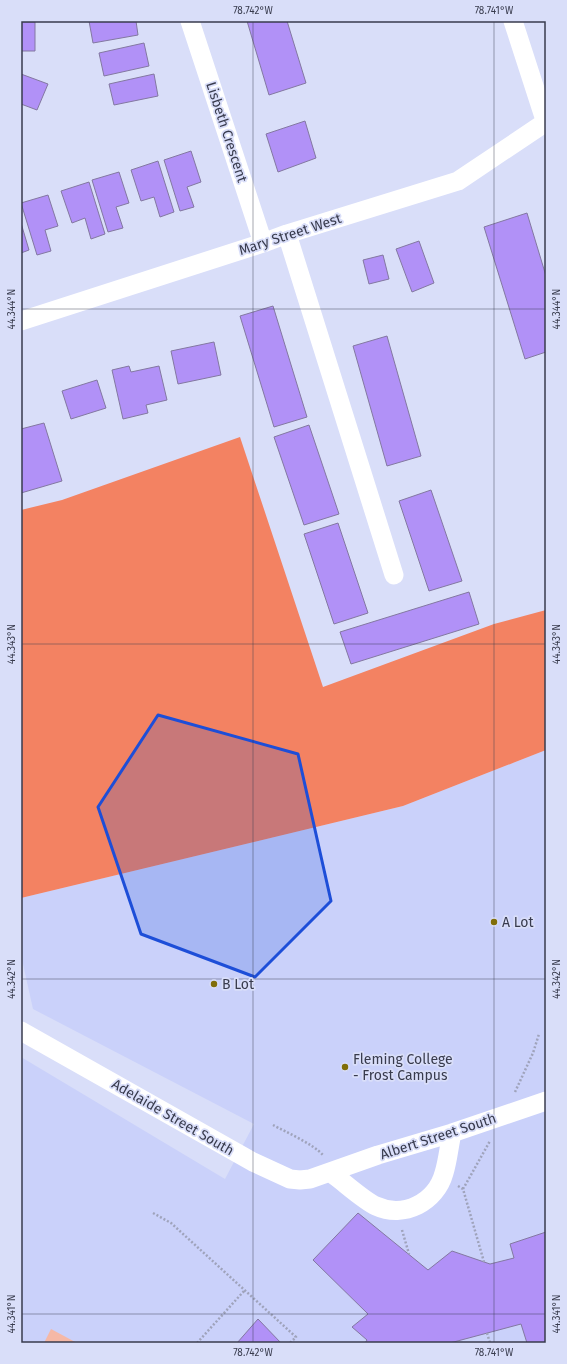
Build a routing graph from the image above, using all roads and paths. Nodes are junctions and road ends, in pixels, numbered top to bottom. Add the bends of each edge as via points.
1 (190, 21) edge
2 (513, 21) edge
3 (546, 123) edge
4 (287, 234) junction
5 (263, 243) junction
6 (21, 321) edge
7 (394, 575) dead end
8 (21, 1031) edge
9 (546, 1101) edge
10 (273, 1125) dead end
11 (452, 1133) junction
12 (331, 1173) junction
13 (443, 1177) junction
14 (153, 1213) dead end
15 (402, 1230) dead end
16 (408, 1254) dead end
17 (484, 1262) dead end
18 (244, 1291) junction
19 (487, 1333) dead end
20 (197, 1343) edge
21 (290, 1343) edge
22 (490, 1343) edge

1 - 5 street, Lisbeth Crescent
2 - 3 street
3 - 4 street, Mary Street West via 458,181
4 - 5 street, Mary Street West
4 - 7 street
5 - 6 street, Mary Street West
8 - 12 street, Adelaide Street South via 253,1162 290,1179 310,1179
9 - 11 street, Albert Street South
10 - 12 path via 320,1151 329,1162
11 - 12 street, Albert Street South
11 - 13 street
12 - 13 street via 374,1205 388,1211 403,1211 422,1203 433,1194
13 - 17 path via 463,1189
14 - 18 path via 171,1223
15 - 16 path
18 - 20 path
18 - 21 path via 296,1337
19 - 22 path

